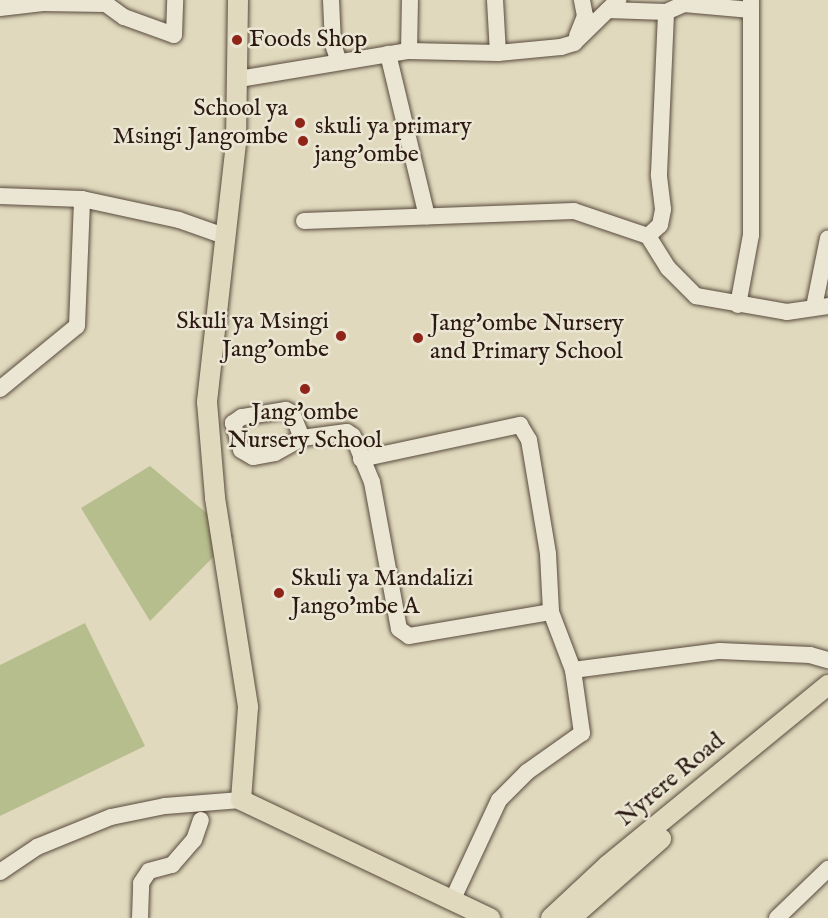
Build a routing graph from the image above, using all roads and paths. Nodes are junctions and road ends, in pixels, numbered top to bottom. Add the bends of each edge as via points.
1 (174, 0) edge
2 (238, 0) edge
3 (331, 0) edge
4 (410, 0) edge
5 (495, 0) edge
6 (582, 0) edge
7 (43, 2) edge
8 (106, 2) edge
9 (709, 4) edge
10 (613, 5) edge
11 (751, 5) edge
12 (0, 8) edge
13 (666, 12) junction
14 (574, 43) junction
15 (409, 51) junction
16 (498, 53) junction
17 (388, 54) junction
18 (339, 62) junction
19 (239, 79) junction
20 (0, 196) edge
21 (82, 199) junction
22 (427, 216) junction
23 (304, 221) dead end
24 (648, 236) junction
25 (227, 237) junction
26 (828, 238) edge
27 (738, 305) junction
28 (821, 306) edge
29 (0, 388) edge
30 (302, 438) dead end
31 (362, 459) junction
32 (551, 612) junction
33 (828, 660) edge
34 (573, 670) junction
35 (828, 685) edge
36 (828, 698) edge
37 (241, 800) junction
38 (201, 820) dead end
39 (828, 869) edge
40 (0, 872) edge
41 (452, 901) junction
42 (140, 918) edge
43 (489, 918) edge
44 (551, 918) edge
45 (571, 918) edge
46 (777, 918) edge

1 - 8 street via 174,35 124,17
2 - 19 main road
3 - 18 street via 333,44
4 - 15 street
5 - 16 street
6 - 14 street via 585,15
7 - 8 street
7 - 12 street
9 - 11 street
9 - 13 street via 684,4
10 - 13 street
10 - 14 street
11 - 27 street via 751,235
13 - 24 street via 659,174 663,209 660,225
14 - 16 street
15 - 16 street
15 - 17 street
17 - 18 street
17 - 22 street
18 - 19 street
19 - 25 main road
20 - 21 street
21 - 25 street via 179,220
21 - 29 street via 77,326
22 - 23 street
22 - 24 street via 574,211
24 - 27 street via 668,268 696,296
25 - 37 main road via 207,402 215,498 248,707
26 - 28 street
27 - 28 street via 787,312
30 - 31 street via 347,432 353,436
31 - 32 street via 372,482 399,628 409,636 429,635
31 - 32 street via 447,437 520,425 531,451 548,554
32 - 34 street
33 - 34 street via 810,655 720,651
34 - 41 street via 582,733 527,772 499,800
35 - 44 main road, Nyrere Road via 608,866
36 - 45 main road, Nyrere Road
37 - 40 street via 165,806 111,817 37,847
37 - 41 main road
38 - 42 street via 194,840 172,865 149,871 141,883
39 - 46 street
41 - 43 main road

